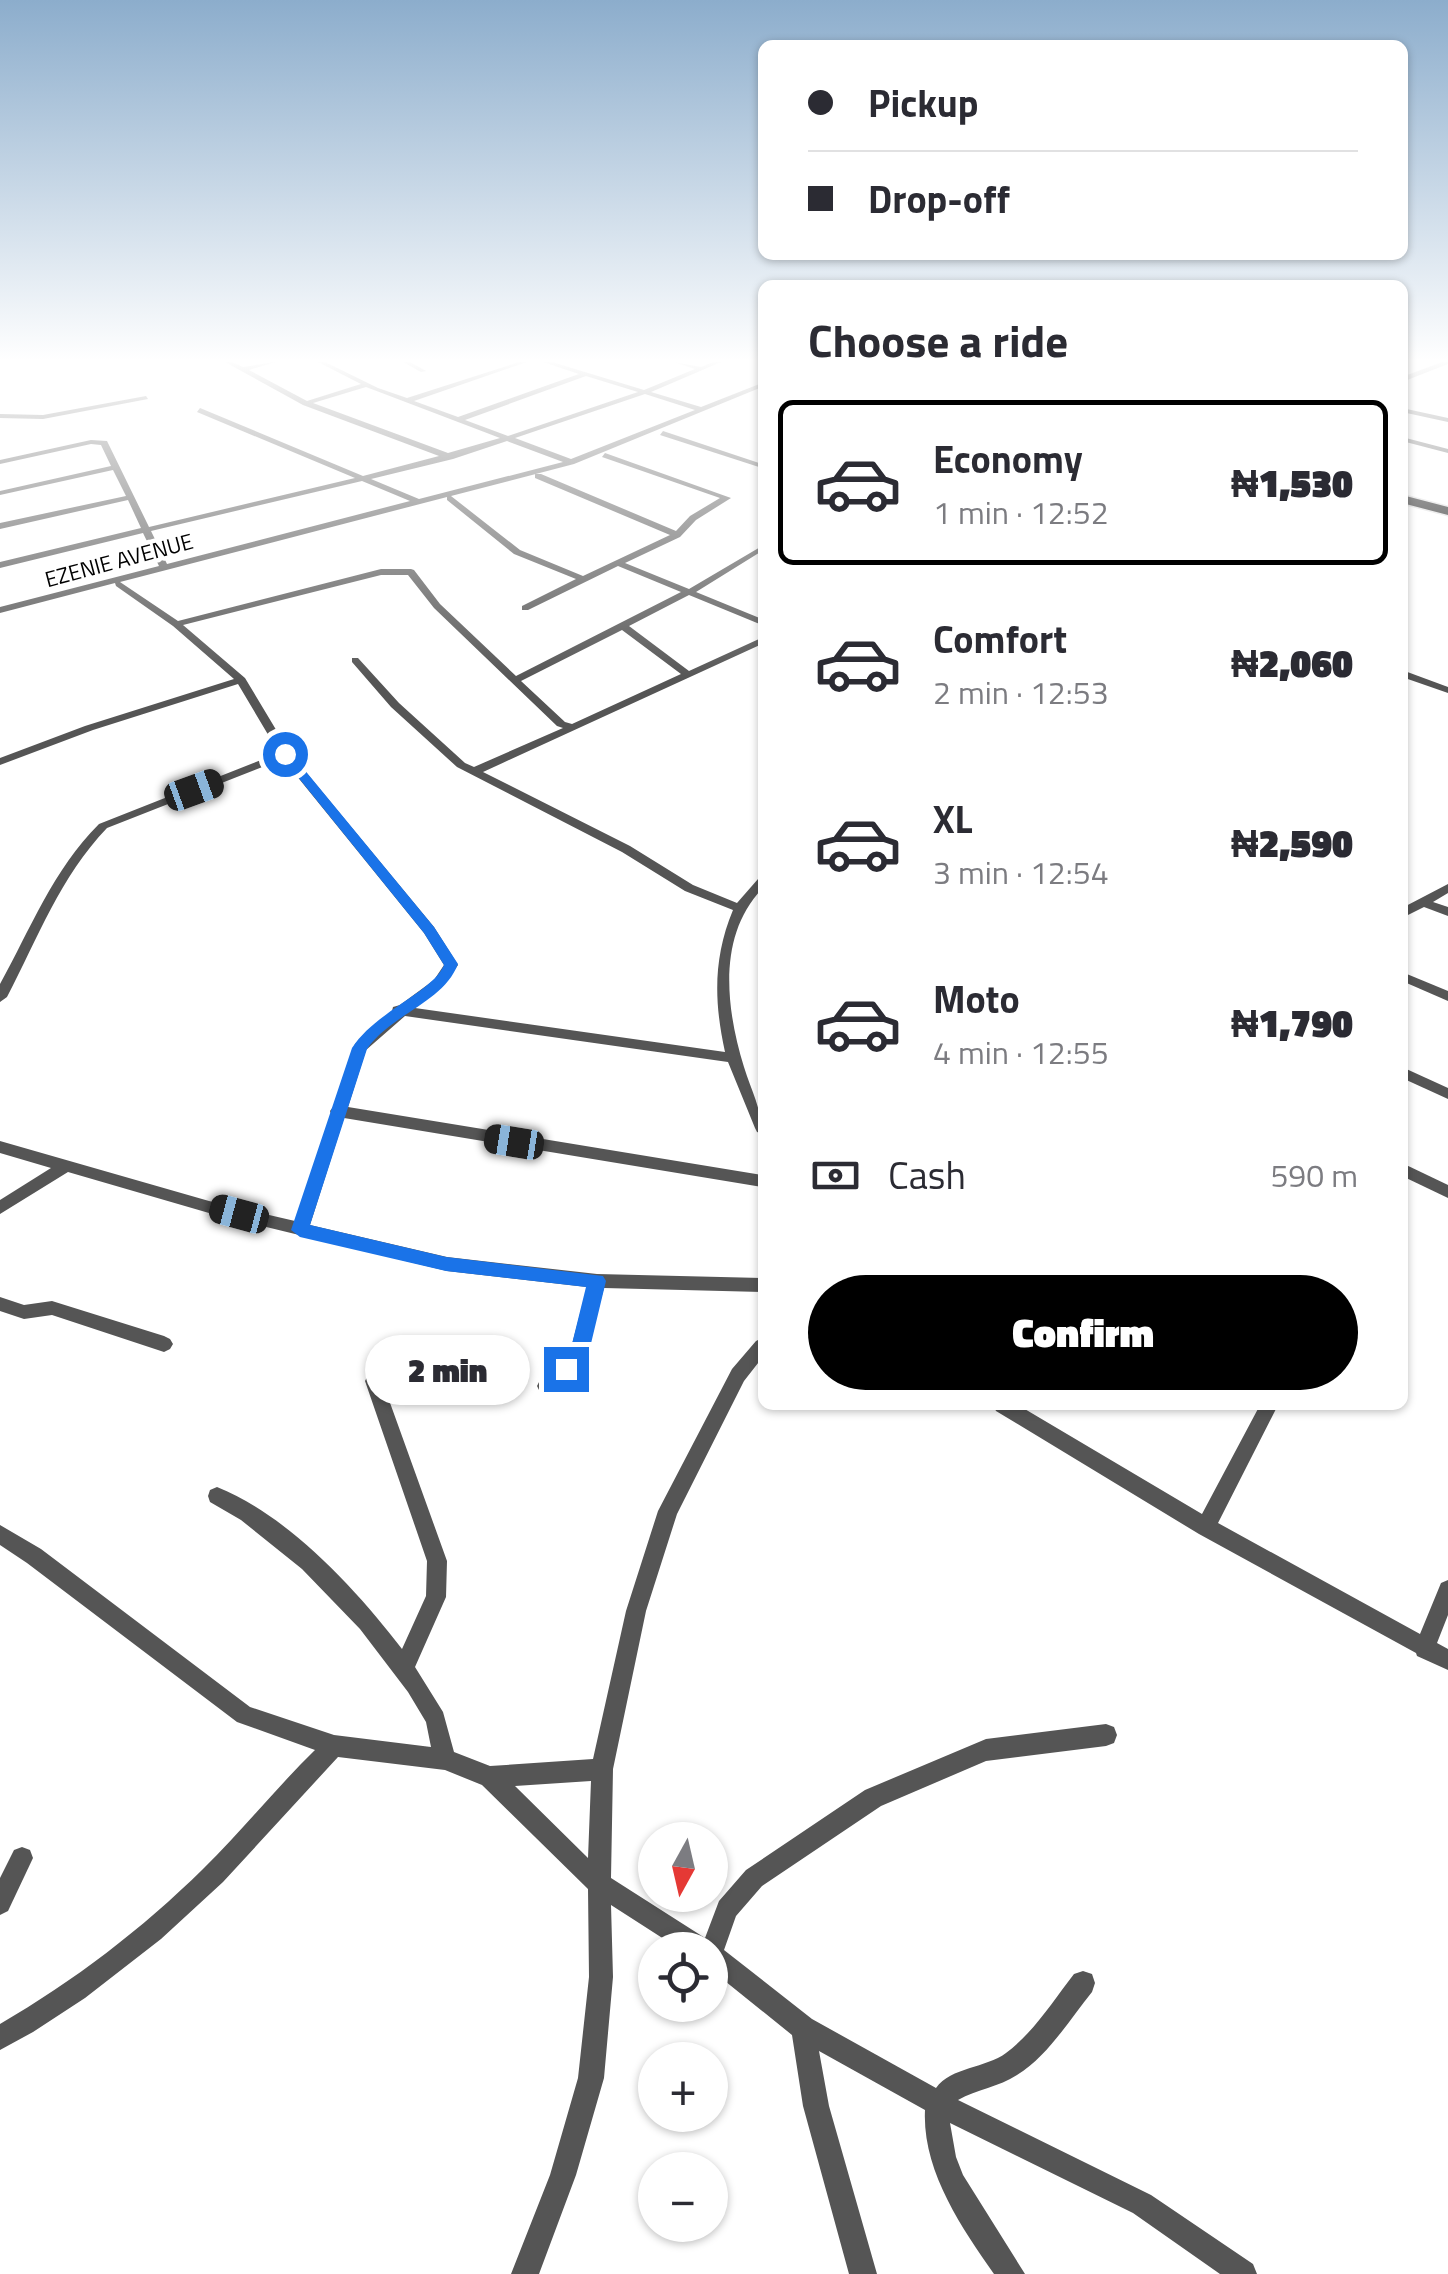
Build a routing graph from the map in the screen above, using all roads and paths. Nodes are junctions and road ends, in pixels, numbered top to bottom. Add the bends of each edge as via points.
1 (113, 468) joint
2 (338, 468) edge
3 (407, 468) edge
4 (546, 468) edge
5 (564, 468) edge
6 (643, 468) edge
7 (538, 476) junction
8 (364, 479) junction
9 (0, 492) edge
10 (128, 498) junction
11 (450, 498) junction
12 (417, 501) junction
13 (1408, 504) edge
14 (383, 512) junction
15 (1448, 514) edge
16 (0, 526) edge
17 (144, 528) junction
18 (676, 535) junction
19 (758, 550) edge
20 (618, 563) junction
21 (0, 564) edge
22 (164, 567) junction
23 (583, 579) junction
24 (119, 584) junction
25 (693, 590) junction
26 (525, 608) dead end
27 (0, 612) edge
28 (758, 620) edge
29 (176, 624) junction
30 (623, 626) junction
31 (758, 642) edge
32 (355, 660) dead end
33 (1408, 674) edge
34 (688, 675) junction
35 (241, 680) junction
36 (514, 680) junction
37 (1448, 690) edge
38 (573, 727) junction
39 (285, 754) junction
40 (0, 762) edge
41 (473, 772) junction
42 (758, 887) edge
43 (1448, 888) edge
44 (1423, 902) junction
45 (740, 908) junction
46 (1408, 911) edge
47 (1448, 912) edge
48 (1408, 979) edge
49 (1448, 996) edge
50 (0, 997) edge
51 (398, 1010) junction
52 (734, 1058) junction
53 (1408, 1075) edge
54 (1448, 1094) edge
55 (336, 1112) junction
56 (758, 1120) edge
57 (0, 1147) edge
58 (67, 1165) junction
59 (1408, 1172) edge
60 (758, 1180) edge
61 (1448, 1192) edge
62 (0, 1208) edge
63 (300, 1230) junction
64 (597, 1281) junction
65 (758, 1285) edge
66 (0, 1304) edge
67 (164, 1344) dead end
68 (758, 1351) edge
69 (374, 1381) dead end
70 (546, 1386) dead end
71 (1010, 1410) edge
72 (1266, 1410) edge
73 (217, 1496) dead end
74 (1206, 1527) junction
75 (0, 1534) edge
76 (1448, 1590) edge
77 (1424, 1649) junction
78 (1448, 1660) edge
79 (404, 1671) junction
80 (1106, 1734) dead end
81 (334, 1746) junction
82 (444, 1759) junction
83 (602, 1769) junction
84 (490, 1777) junction
85 (22, 1858) dead end
86 (598, 1884) junction
87 (0, 1902) edge
88 (674, 1932) edge
89 (718, 1932) edge
90 (728, 1969) edge
91 (1083, 1984) dead end
92 (803, 2028) junction
93 (3, 2035) edge
94 (940, 2104) junction
95 (525, 2274) edge
96 (863, 2274) edge
97 (1011, 2274) edge
98 (1243, 2274) edge

1 - 9 street
1 - 10 street
2 - 8 street
3 - 8 street
4 - 12 street, EZENIE AVENUE
5 - 7 street, EZENIE AVENUE
6 - 18 street via 727,498
7 - 11 street, EZENIE AVENUE
7 - 18 street
8 - 12 street
8 - 17 street
10 - 16 street
10 - 17 street
11 - 14 street, EZENIE AVENUE
11 - 23 street via 517,552
12 - 14 street, EZENIE AVENUE
13 - 15 highway
14 - 22 street, EZENIE AVENUE
14 - 24 street, EZENIE AVENUE
17 - 21 street
17 - 22 street
18 - 20 street
19 - 25 street
20 - 23 street
20 - 25 street
22 - 27 street, EZENIE AVENUE
23 - 26 street
24 - 27 street, EZENIE AVENUE
24 - 29 street
25 - 28 street
25 - 30 street
29 - 35 street
29 - 36 street via 406,571
30 - 34 street
30 - 36 street
31 - 34 street
32 - 41 street via 430,739
33 - 37 street
34 - 38 street
35 - 39 street
35 - 40 street
36 - 38 street
38 - 41 street
39 - 50 street via 103,826 64,870
39 - 51 street via 451,964 445,981
41 - 45 street via 689,888
42 - 45 street
43 - 44 street
44 - 46 street
44 - 47 street
45 - 52 street via 728,937 724,976
48 - 49 street
51 - 52 street
51 - 55 street via 360,1048
52 - 56 street
53 - 54 street
55 - 60 street
55 - 63 street
57 - 58 street
58 - 62 street
58 - 63 street
59 - 61 street
63 - 64 street via 446,1264
64 - 65 street
64 - 70 street via 578,1356
66 - 67 street via 24,1312 52,1308
68 - 83 street via 738,1375 650,1557
69 - 79 street via 436,1560 436,1597
71 - 74 street
72 - 74 street
73 - 79 street via 274,1530 339,1590
74 - 77 street
75 - 81 street via 244,1715
76 - 77 street
77 - 78 street
79 - 82 street via 435,1718
80 - 89 street via 986,1750 872,1798 754,1878 727,1909
81 - 82 street
81 - 93 street via 198,1891
82 - 84 street
83 - 84 street
83 - 86 street
84 - 86 street
85 - 87 street
86 - 88 street
86 - 95 street via 601,1977 591,2078 564,2175
90 - 92 street
91 - 94 street via 1014,2063 950,2090
92 - 94 street
92 - 96 street via 816,2106
94 - 97 street via 937,2144
94 - 98 street via 1142,2204

